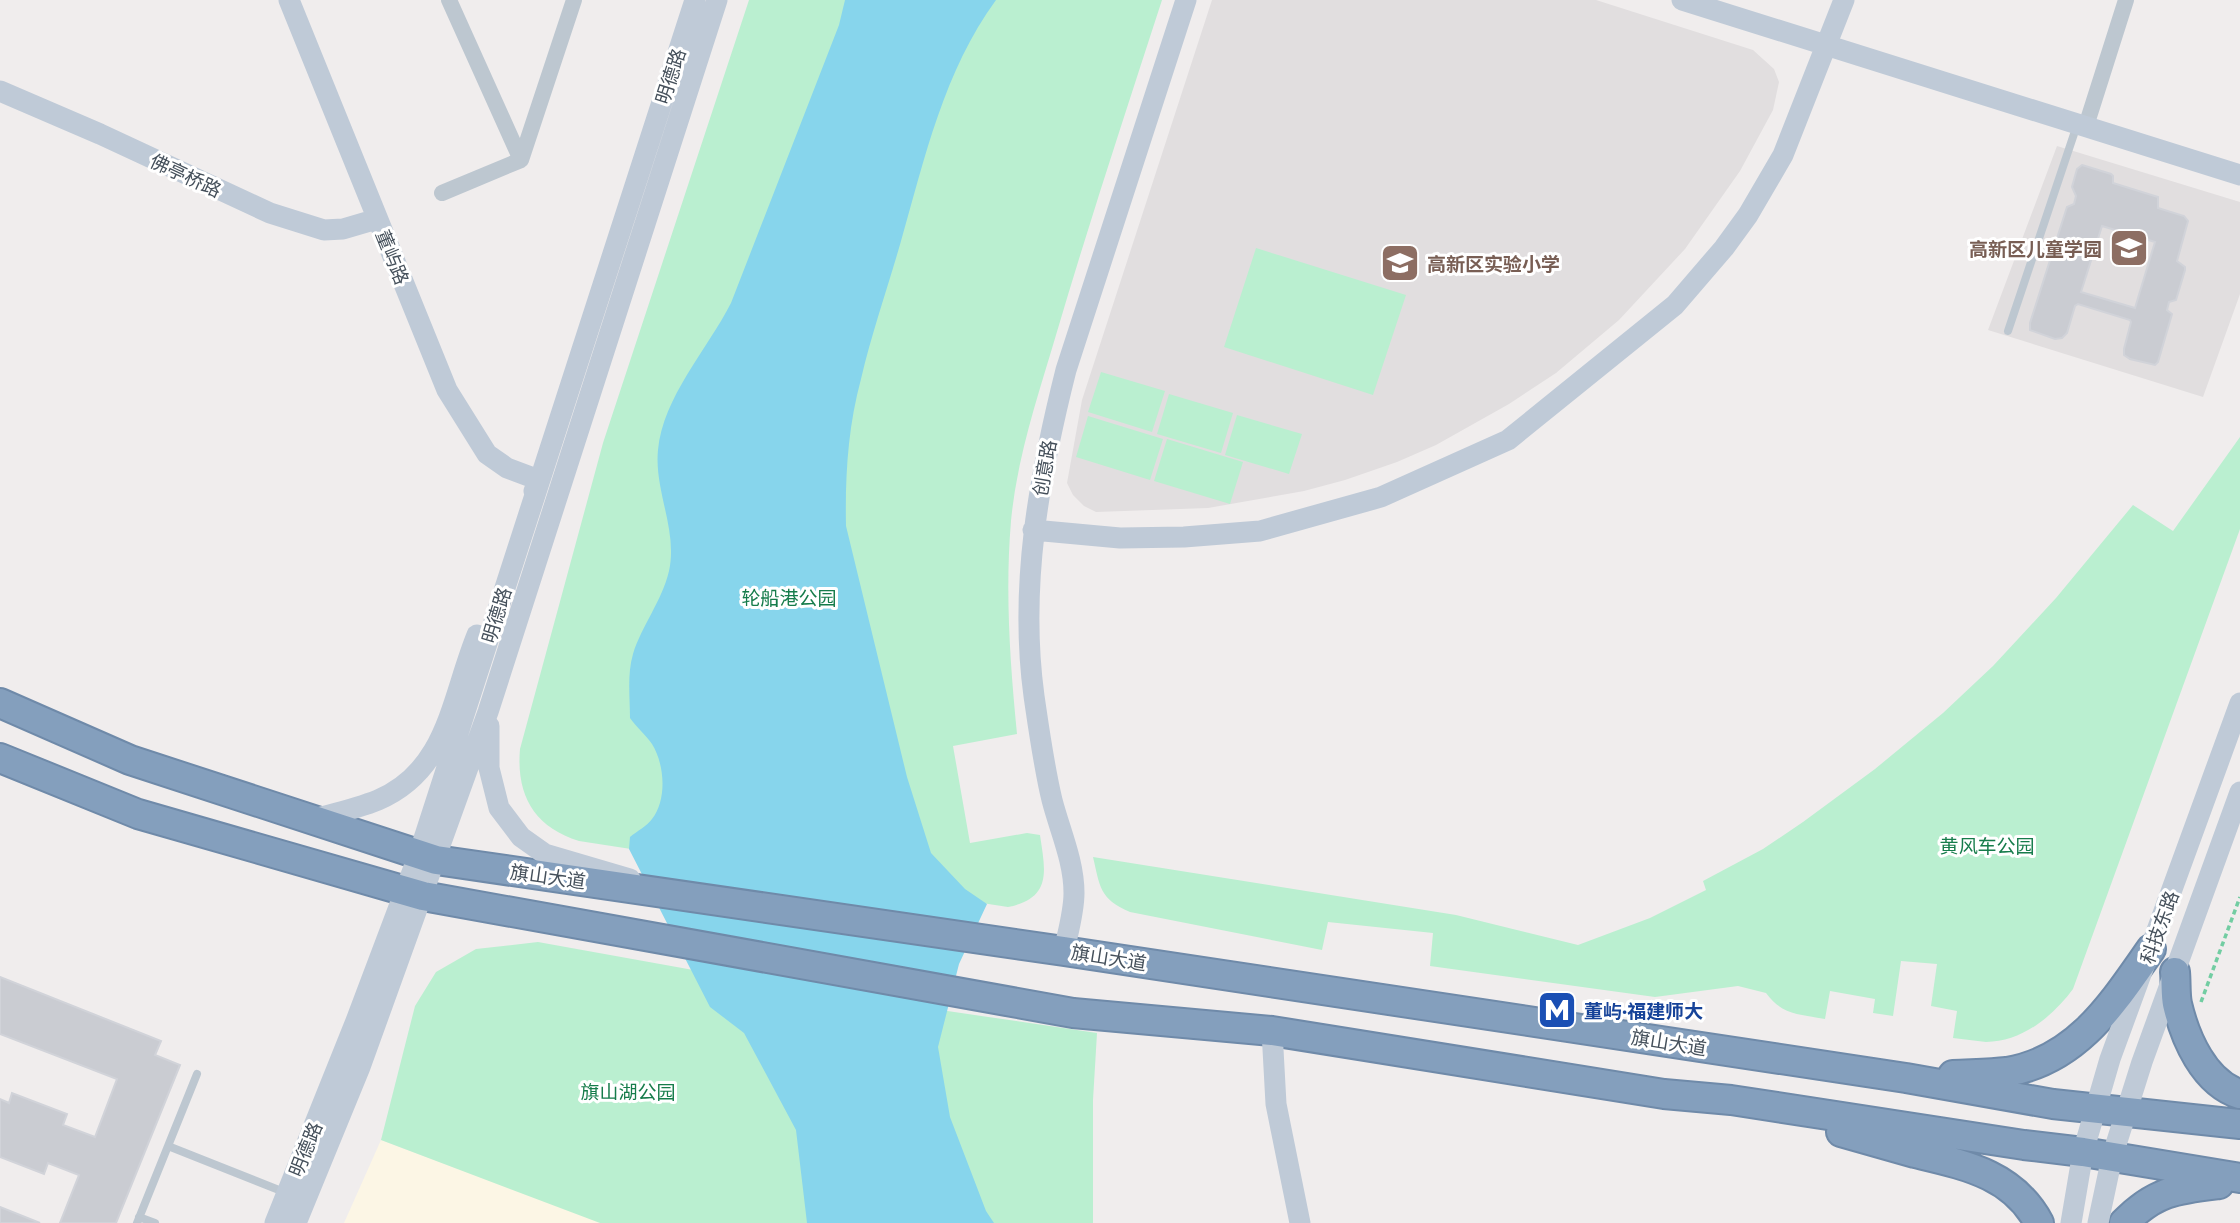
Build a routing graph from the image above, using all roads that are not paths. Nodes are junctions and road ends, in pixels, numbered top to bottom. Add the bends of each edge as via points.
1 (289, 0) edge
2 (449, 0) edge
3 (574, 0) edge
4 (695, 0) edge
5 (717, 0) edge
6 (1186, 0) edge
7 (1682, 0) edge
8 (1844, 0) edge
9 (2126, 0) edge
10 (1828, 45) junction
11 (0, 91) edge
12 (2082, 125) junction
13 (521, 160) junction
14 (2240, 175) edge
15 (442, 193) dead end
16 (377, 219) junction
17 (2008, 331) dead end
18 (539, 480) junction
19 (1033, 530) junction
20 (0, 703) edge
21 (2240, 704) edge
22 (488, 712) junction
23 (1, 761) edge
24 (2240, 792) edge
25 (310, 820) junction
26 (427, 857) junction
27 (414, 894) junction
28 (688, 897) junction
29 (2151, 949) junction
30 (1064, 951) junction
31 (2175, 972) junction
32 (1272, 1031) junction
33 (197, 1074) dead end
34 (1906, 1078) junction
35 (2240, 1094) edge
36 (1731, 1100) junction
37 (2095, 1109) junction
38 (2125, 1113) junction
39 (2240, 1124) edge
40 (168, 1146) junction
41 (2084, 1152) junction
42 (2112, 1157) junction
43 (2240, 1180) edge
44 (287, 1194) junction
45 (138, 1220) edge
46 (155, 1223) edge
47 (275, 1223) edge
48 (296, 1223) edge
49 (1300, 1223) edge
50 (2039, 1223) edge
51 (2071, 1223) edge
52 (2098, 1223) edge
53 (2124, 1223) edge

1 - 16 street, 董屿路
2 - 13 street
3 - 13 street
4 - 18 street, 明德路
5 - 22 street
6 - 19 street, 创意路 via 1066,370
7 - 10 street
8 - 10 street
9 - 12 street
10 - 12 street
10 - 19 street via 1783,155 1748,215 1703,275 1675,305 1508,440 1381,497 1260,531 1142,538
11 - 16 street, 佛亭桥路 via 270,213 324,230
12 - 14 street
12 - 17 lane
13 - 15 street
16 - 18 street, 董屿路 via 447,390 468,426 487,454 507,468
18 - 25 street via 427,764 398,790
18 - 26 street, 明德路
19 - 30 street, 创意路 via 1028,611 1034,694 1051,798 1069,856 1074,895
20 - 25 highway, 旗山大道 via 130,760
21 - 29 street, 科技东路
22 - 26 street
22 - 28 street via 493,786 499,808 521,837 545,854
23 - 27 highway via 138,814
24 - 31 street, 科技东路
25 - 26 highway, 旗山大道
26 - 27 street, 明德路
26 - 28 highway, 旗山大道
27 - 32 highway via 1073,1013
27 - 44 street, 明德路
27 - 48 street, 明德路 via 360,1067
28 - 30 highway, 旗山大道
29 - 34 highway via 2108,1011 2048,1058 2008,1072
29 - 37 street, 科技东路
30 - 34 highway, 旗山大道
31 - 35 highway via 2177,1004 2201,1063 2215,1080
31 - 38 street, 科技东路
32 - 36 highway via 1664,1094
32 - 49 street via 1276,1104
33 - 40 lane
34 - 37 highway, 旗山大道
36 - 41 highway
36 - 50 highway via 1986,1172 2010,1187
37 - 38 highway, 旗山大道
37 - 41 street, 科技东路
38 - 39 highway, 旗山大道
38 - 42 street, 科技东路
40 - 44 lane
40 - 45 lane
41 - 42 highway
41 - 51 street, 科技东路
42 - 43 highway
42 - 52 street, 科技东路
43 - 53 highway via 2172,1190
44 - 47 street, 明德路
45 - 46 lane

